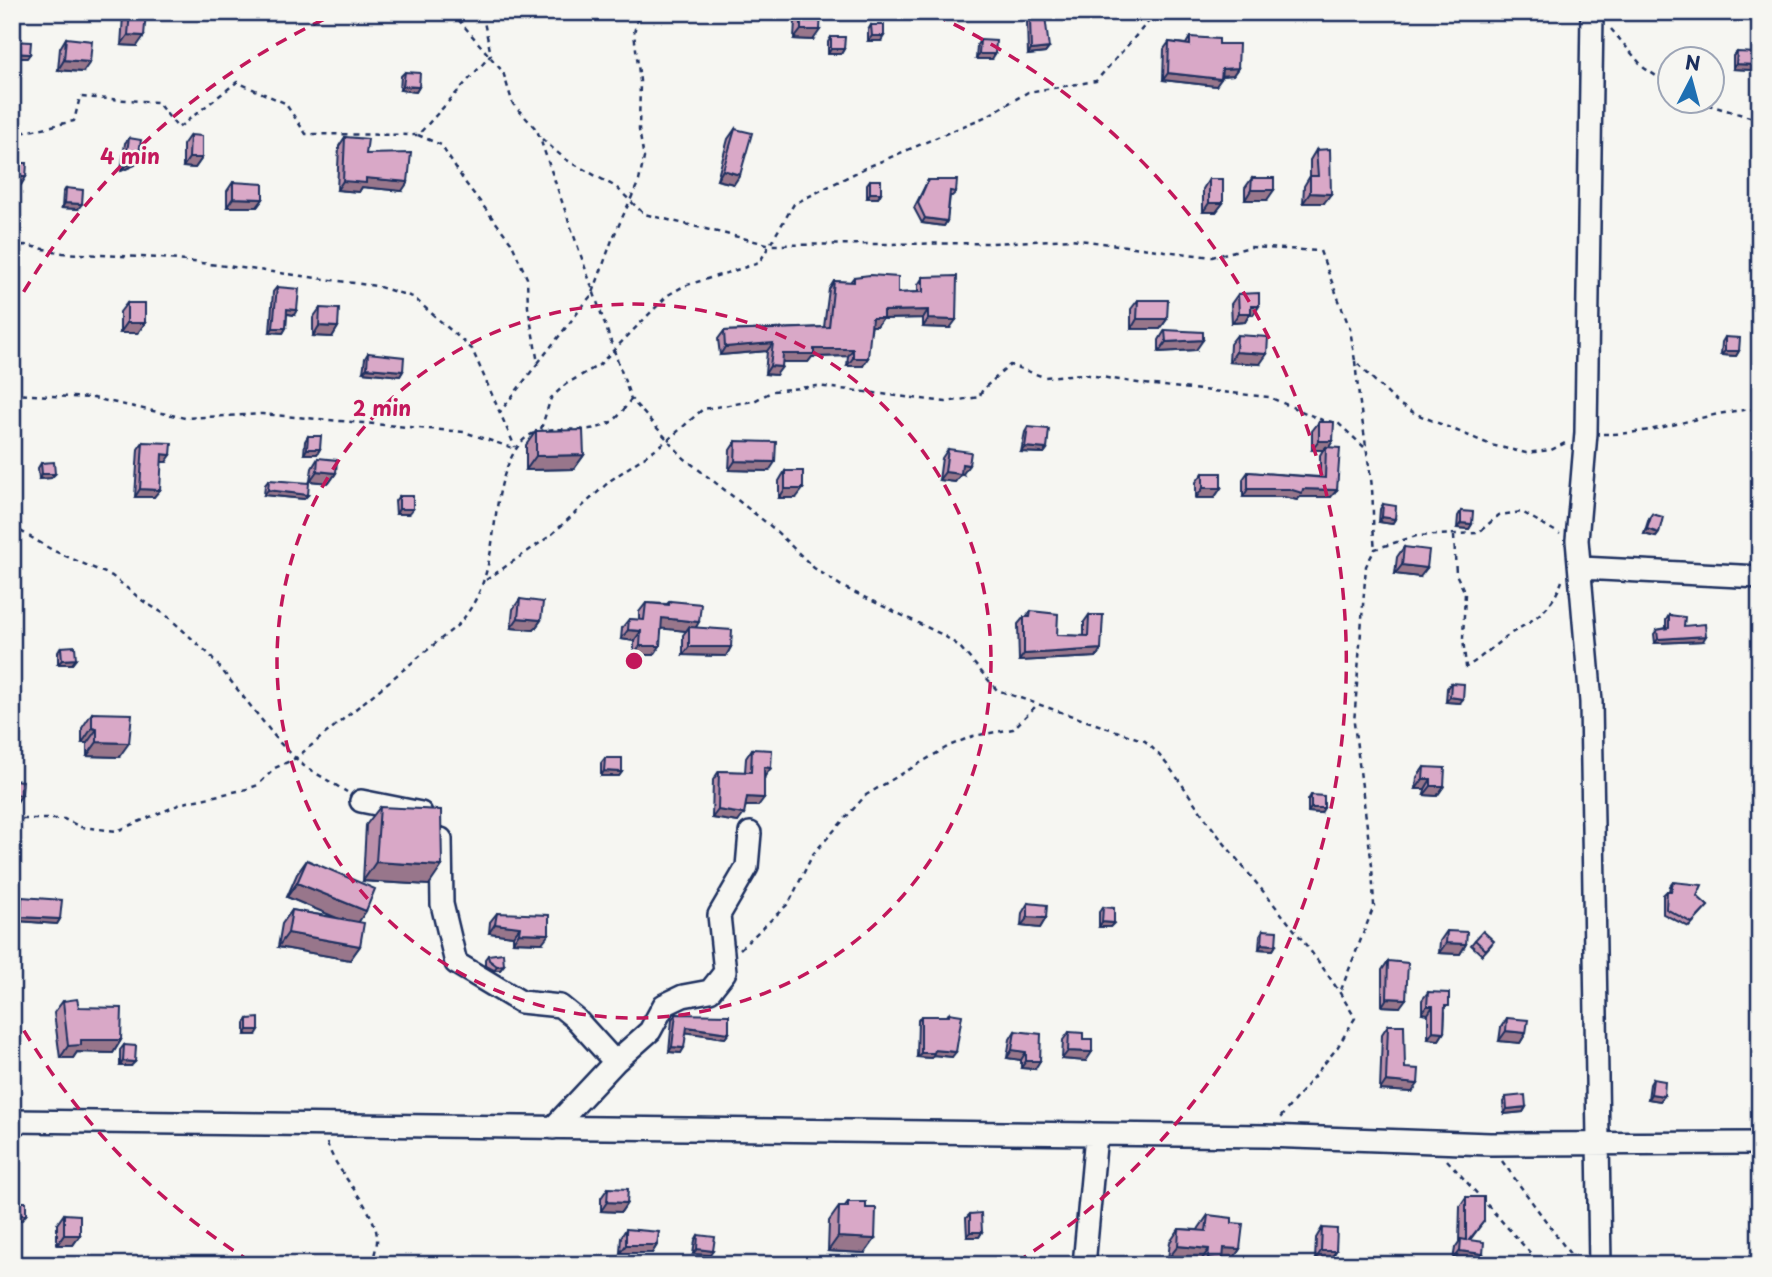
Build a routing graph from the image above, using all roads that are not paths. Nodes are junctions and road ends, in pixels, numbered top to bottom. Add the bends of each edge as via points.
1 (1597, 17) edge
2 (1573, 570) junction
3 (1760, 577) edge
4 (361, 801) road end
5 (750, 833) dead end
6 (615, 1062) junction
7 (12, 1121) edge
8 (553, 1128) junction
9 (1096, 1135) junction
10 (1600, 1142) junction
11 (1760, 1143) edge
12 (1084, 1265) edge
13 (1600, 1265) edge

1 - 2 street via 1586,433
2 - 3 street
2 - 10 street via 1591,702
4 - 6 street via 441,817 442,904 456,963 521,1002 560,1006
5 - 6 street via 747,867 719,915 725,972 710,991 664,1005 650,1031
6 - 8 street
7 - 8 street
8 - 9 street
9 - 10 street via 1490,1144
9 - 12 street
10 - 11 street
10 - 13 street

